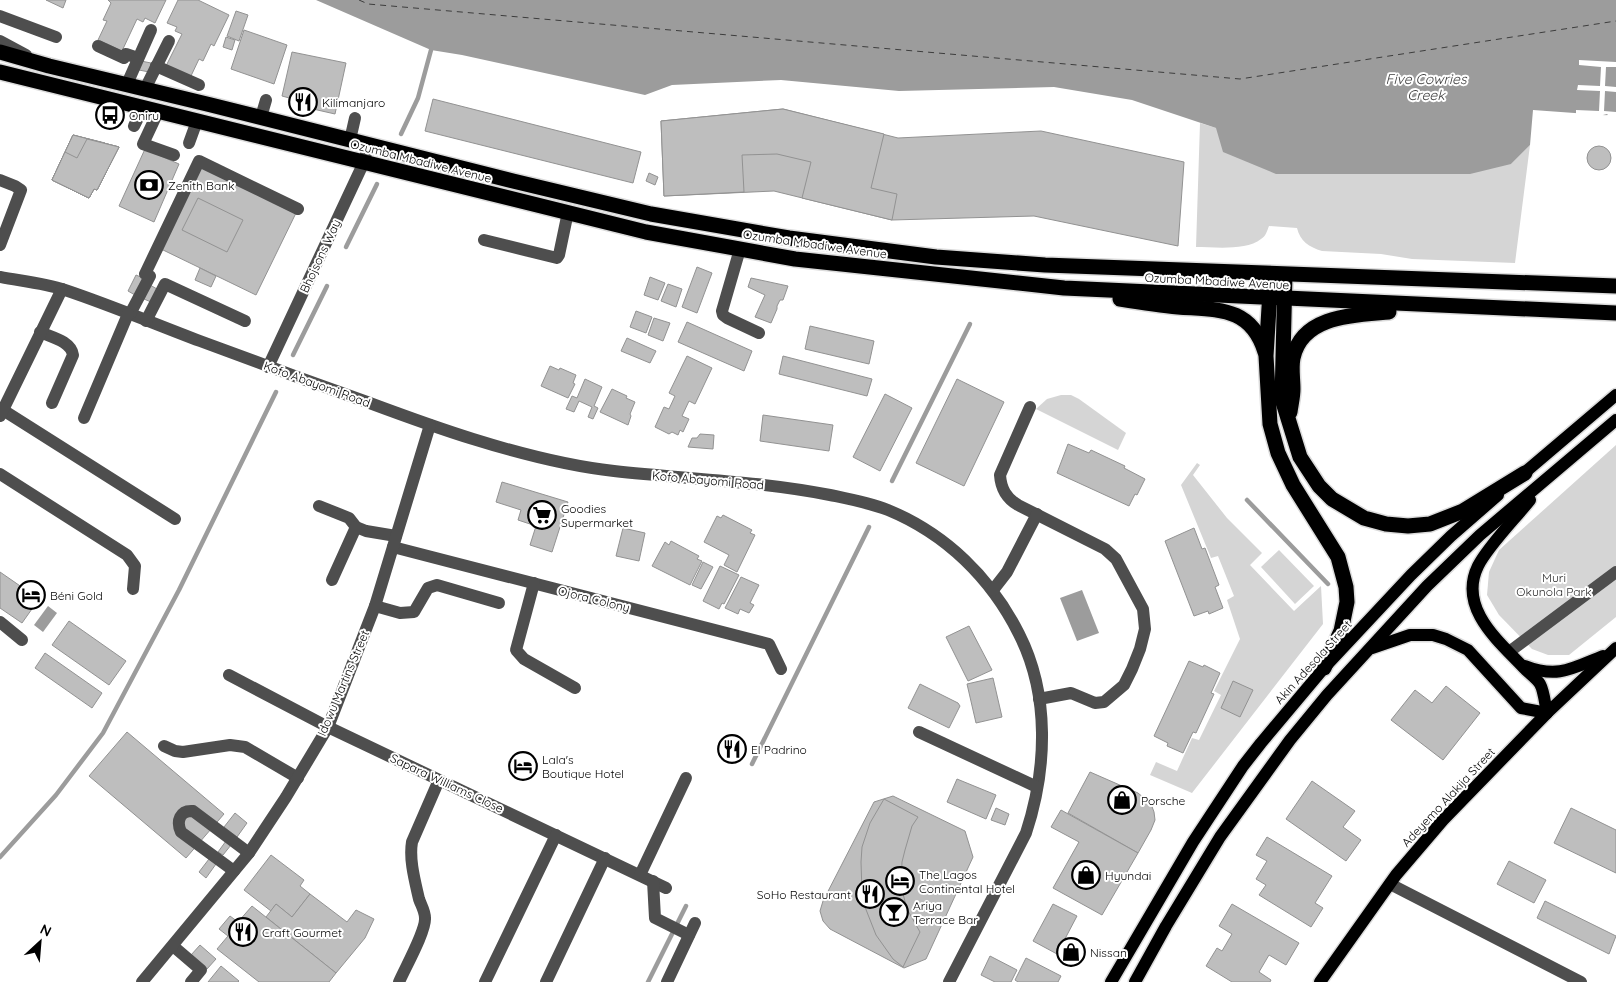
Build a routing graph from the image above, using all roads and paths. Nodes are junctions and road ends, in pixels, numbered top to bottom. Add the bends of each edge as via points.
1 (0, 16) edge
2 (151, 30) dead end
3 (56, 37) dead end
4 (0, 41) edge
5 (169, 41) dead end
6 (98, 46) dead end
7 (0, 52) edge
8 (138, 58) junction
9 (49, 66) junction
10 (156, 66) junction
11 (0, 72) edge
12 (127, 84) junction
13 (199, 85) dead end
14 (145, 89) junction
15 (266, 100) dead end
16 (143, 108) junction
17 (158, 112) junction
18 (260, 117) junction
19 (355, 118) dead end
20 (197, 121) junction
21 (134, 126) dead end
22 (350, 140) junction
23 (189, 143) dead end
24 (368, 144) junction
25 (174, 155) dead end
26 (364, 162) junction
27 (0, 180) edge
28 (298, 209) dead end
29 (568, 212) junction
30 (484, 240) dead end
31 (0, 245) edge
32 (740, 249) junction
33 (1278, 275) junction
34 (150, 276) junction
35 (0, 277) edge
36 (165, 284) junction
37 (1616, 286) edge
38 (1064, 288) junction
39 (62, 289) junction
40 (1276, 299) junction
41 (1415, 305) junction
42 (1616, 313) edge
43 (129, 314) junction
44 (146, 321) junction
45 (245, 321) dead end
46 (40, 332) junction
47 (759, 333) dead end
48 (1266, 356) junction
49 (268, 367) junction
50 (1616, 395) edge
51 (52, 403) dead end
52 (1030, 407) dead end
53 (2, 413) edge
54 (84, 418) dead end
55 (1289, 419) junction
56 (1613, 422) edge
57 (430, 425) junction
58 (1525, 473) junction
59 (0, 474) edge
60 (1550, 476) junction
61 (319, 506) dead end
62 (1036, 514) junction
63 (175, 519) dead end
64 (356, 527) junction
65 (394, 541) junction
66 (1616, 572) edge
67 (332, 580) dead end
68 (534, 583) junction
69 (133, 589) dead end
70 (993, 590) junction
71 (499, 603) dead end
72 (375, 606) junction
73 (0, 622) edge
74 (22, 640) dead end
75 (1369, 649) junction
76 (1614, 650) edge
77 (1509, 652) junction
78 (1521, 664) junction
79 (1324, 668) junction
80 (780, 669) dead end
81 (229, 675) dead end
82 (575, 688) dead end
83 (1039, 699) junction
84 (1547, 713) junction
85 (328, 727) junction
86 (919, 732) dead end
87 (164, 746) dead end
88 (298, 778) junction
89 (686, 778) dead end
90 (440, 780) junction
91 (1037, 787) junction
92 (556, 835) junction
93 (249, 853) junction
94 (605, 858) junction
95 (234, 871) junction
96 (640, 875) junction
97 (653, 881) junction
98 (1390, 884) junction
99 (666, 888) dead end
100 (173, 946) junction
101 (142, 982) edge
102 (191, 982) edge
103 (399, 982) edge
104 (485, 982) edge
105 (546, 982) edge
106 (667, 982) edge
107 (949, 982) edge
108 (1111, 982) edge
109 (1135, 982) edge
110 (1320, 982) edge
111 (1581, 982) edge

1 - 3 street
2 - 8 street
4 - 9 street
5 - 10 street
6 - 8 street via 124,58 126,54
7 - 9 highway, Ozumba Mbadiwe Avenue
8 - 12 street
9 - 12 highway, Ozumba Mbadiwe Avenue
10 - 13 street
10 - 14 street
11 - 16 highway, Ozumba Mbadiwe Avenue
12 - 14 highway, Ozumba Mbadiwe Avenue
14 - 18 highway, Ozumba Mbadiwe Avenue via 213,100
15 - 18 street
16 - 17 highway, Ozumba Mbadiwe Avenue
16 - 21 street
17 - 20 highway, Ozumba Mbadiwe Avenue
17 - 25 street via 143,144
18 - 22 highway, Ozumba Mbadiwe Avenue
19 - 22 street
20 - 23 street
20 - 26 highway, Ozumba Mbadiwe Avenue
22 - 24 highway, Ozumba Mbadiwe Avenue
24 - 26 street, Bhojsons Way
24 - 33 highway, Ozumba Mbadiwe Avenue via 528,179 660,216 789,238 936,257 1044,266
26 - 29 highway, Ozumba Mbadiwe Avenue
26 - 49 street, Bhojsons Way
27 - 31 street via 21,190
28 - 34 street via 199,160 145,274
29 - 30 street via 557,258
29 - 32 highway, Ozumba Mbadiwe Avenue via 646,232
32 - 38 highway, Ozumba Mbadiwe Avenue via 795,259
32 - 47 street via 722,311 727,318
33 - 37 highway, Ozumba Mbadiwe Avenue
33 - 40 highway
34 - 36 street
34 - 43 street
35 - 39 street, Kofo Abayomi Road
36 - 44 street
36 - 45 street
38 - 40 highway, Ozumba Mbadiwe Avenue
38 - 48 highway via 1143,303 1229,312 1252,325
39 - 43 street, Kofo Abayomi Road
39 - 46 street
40 - 41 highway, Ozumba Mbadiwe Avenue
40 - 48 highway
40 - 55 highway via 1282,399
41 - 42 highway, Ozumba Mbadiwe Avenue
41 - 55 highway via 1390,312 1341,317 1309,332 1293,359
43 - 44 street, Kofo Abayomi Road
43 - 54 street
44 - 49 street, Kofo Abayomi Road
46 - 51 street via 72,349 73,355
46 - 53 street
48 - 79 highway via 1270,424 1278,453 1293,486 1338,557 1346,587 1347,602 1341,631
49 - 57 street, Kofo Abayomi Road
50 - 58 main road, Akin Adesola Street
52 - 62 street via 1000,475 1004,493 1010,500
53 - 63 street
55 - 58 highway via 1300,457 1319,486 1346,508 1364,518 1386,524 1430,524 1463,511
56 - 60 main road
57 - 65 street, Idowu Martins Street
57 - 70 street, Kofo Abayomi Road via 569,464 800,489 886,509 950,546
58 - 79 main road, Akin Adesola Street via 1451,536
59 - 69 street via 127,555 136,566
60 - 75 main road via 1480,535
60 - 77 main road via 1477,567 1473,595 1476,610 1485,627
61 - 64 street via 349,518
62 - 70 street via 1007,572
62 - 83 street via 1105,549 1116,559 1143,609 1145,629 1124,685 1104,702 1095,703 1072,694
64 - 65 street, Ojora Colony
64 - 67 street
65 - 68 street, Ojora Colony
65 - 72 street, Idowu Martins Street
66 - 77 street
68 - 80 street, Ojora Colony via 770,644
68 - 82 street via 516,650 524,659
70 - 83 street, Kofo Abayomi Road via 1009,613 1030,657
71 - 72 street via 437,585 428,588 414,612 400,613
72 - 85 street, Idowu Martins Street
73 - 74 street
75 - 84 main road via 1410,635 1433,635 1446,639 1468,650 1521,708
75 - 109 main road via 1290,740 1246,800 1198,873
76 - 78 main road via 1556,673
76 - 84 main road, Adeyemo Alakija Street
77 - 78 main road
78 - 84 main road via 1540,684
79 - 108 main road, Akin Adesola Street via 1243,766 1193,842
81 - 85 street, Sapara Williams Close
83 - 91 street, Kofo Abayomi Road via 1042,750
84 - 98 main road, Adeyemo Alakija Street via 1442,820
85 - 88 street, Idowu Martins Street
85 - 90 street, Sapara Williams Close
86 - 91 street
87 - 88 street via 183,752 230,745 245,747
88 - 93 street, Idowu Martins Street
89 - 96 street
90 - 92 street, Sapara Williams Close
90 - 103 street via 412,842 412,862 426,918
91 - 107 street, Kofo Abayomi Road via 1026,833
92 - 94 street, Sapara Williams Close
92 - 104 street
93 - 95 street, Idowu Martins Street
93 - 95 street via 193,811 182,814 178,824 181,832
94 - 96 street, Sapara Williams Close
94 - 105 street
95 - 100 street, Idowu Martins Street
96 - 97 street, Sapara Williams Close
97 - 99 street, Sapara Williams Close
97 - 106 street via 655,918 688,929
98 - 110 main road, Adeyemo Alakija Street
98 - 111 street
100 - 101 street, Idowu Martins Street
100 - 102 street via 201,970

